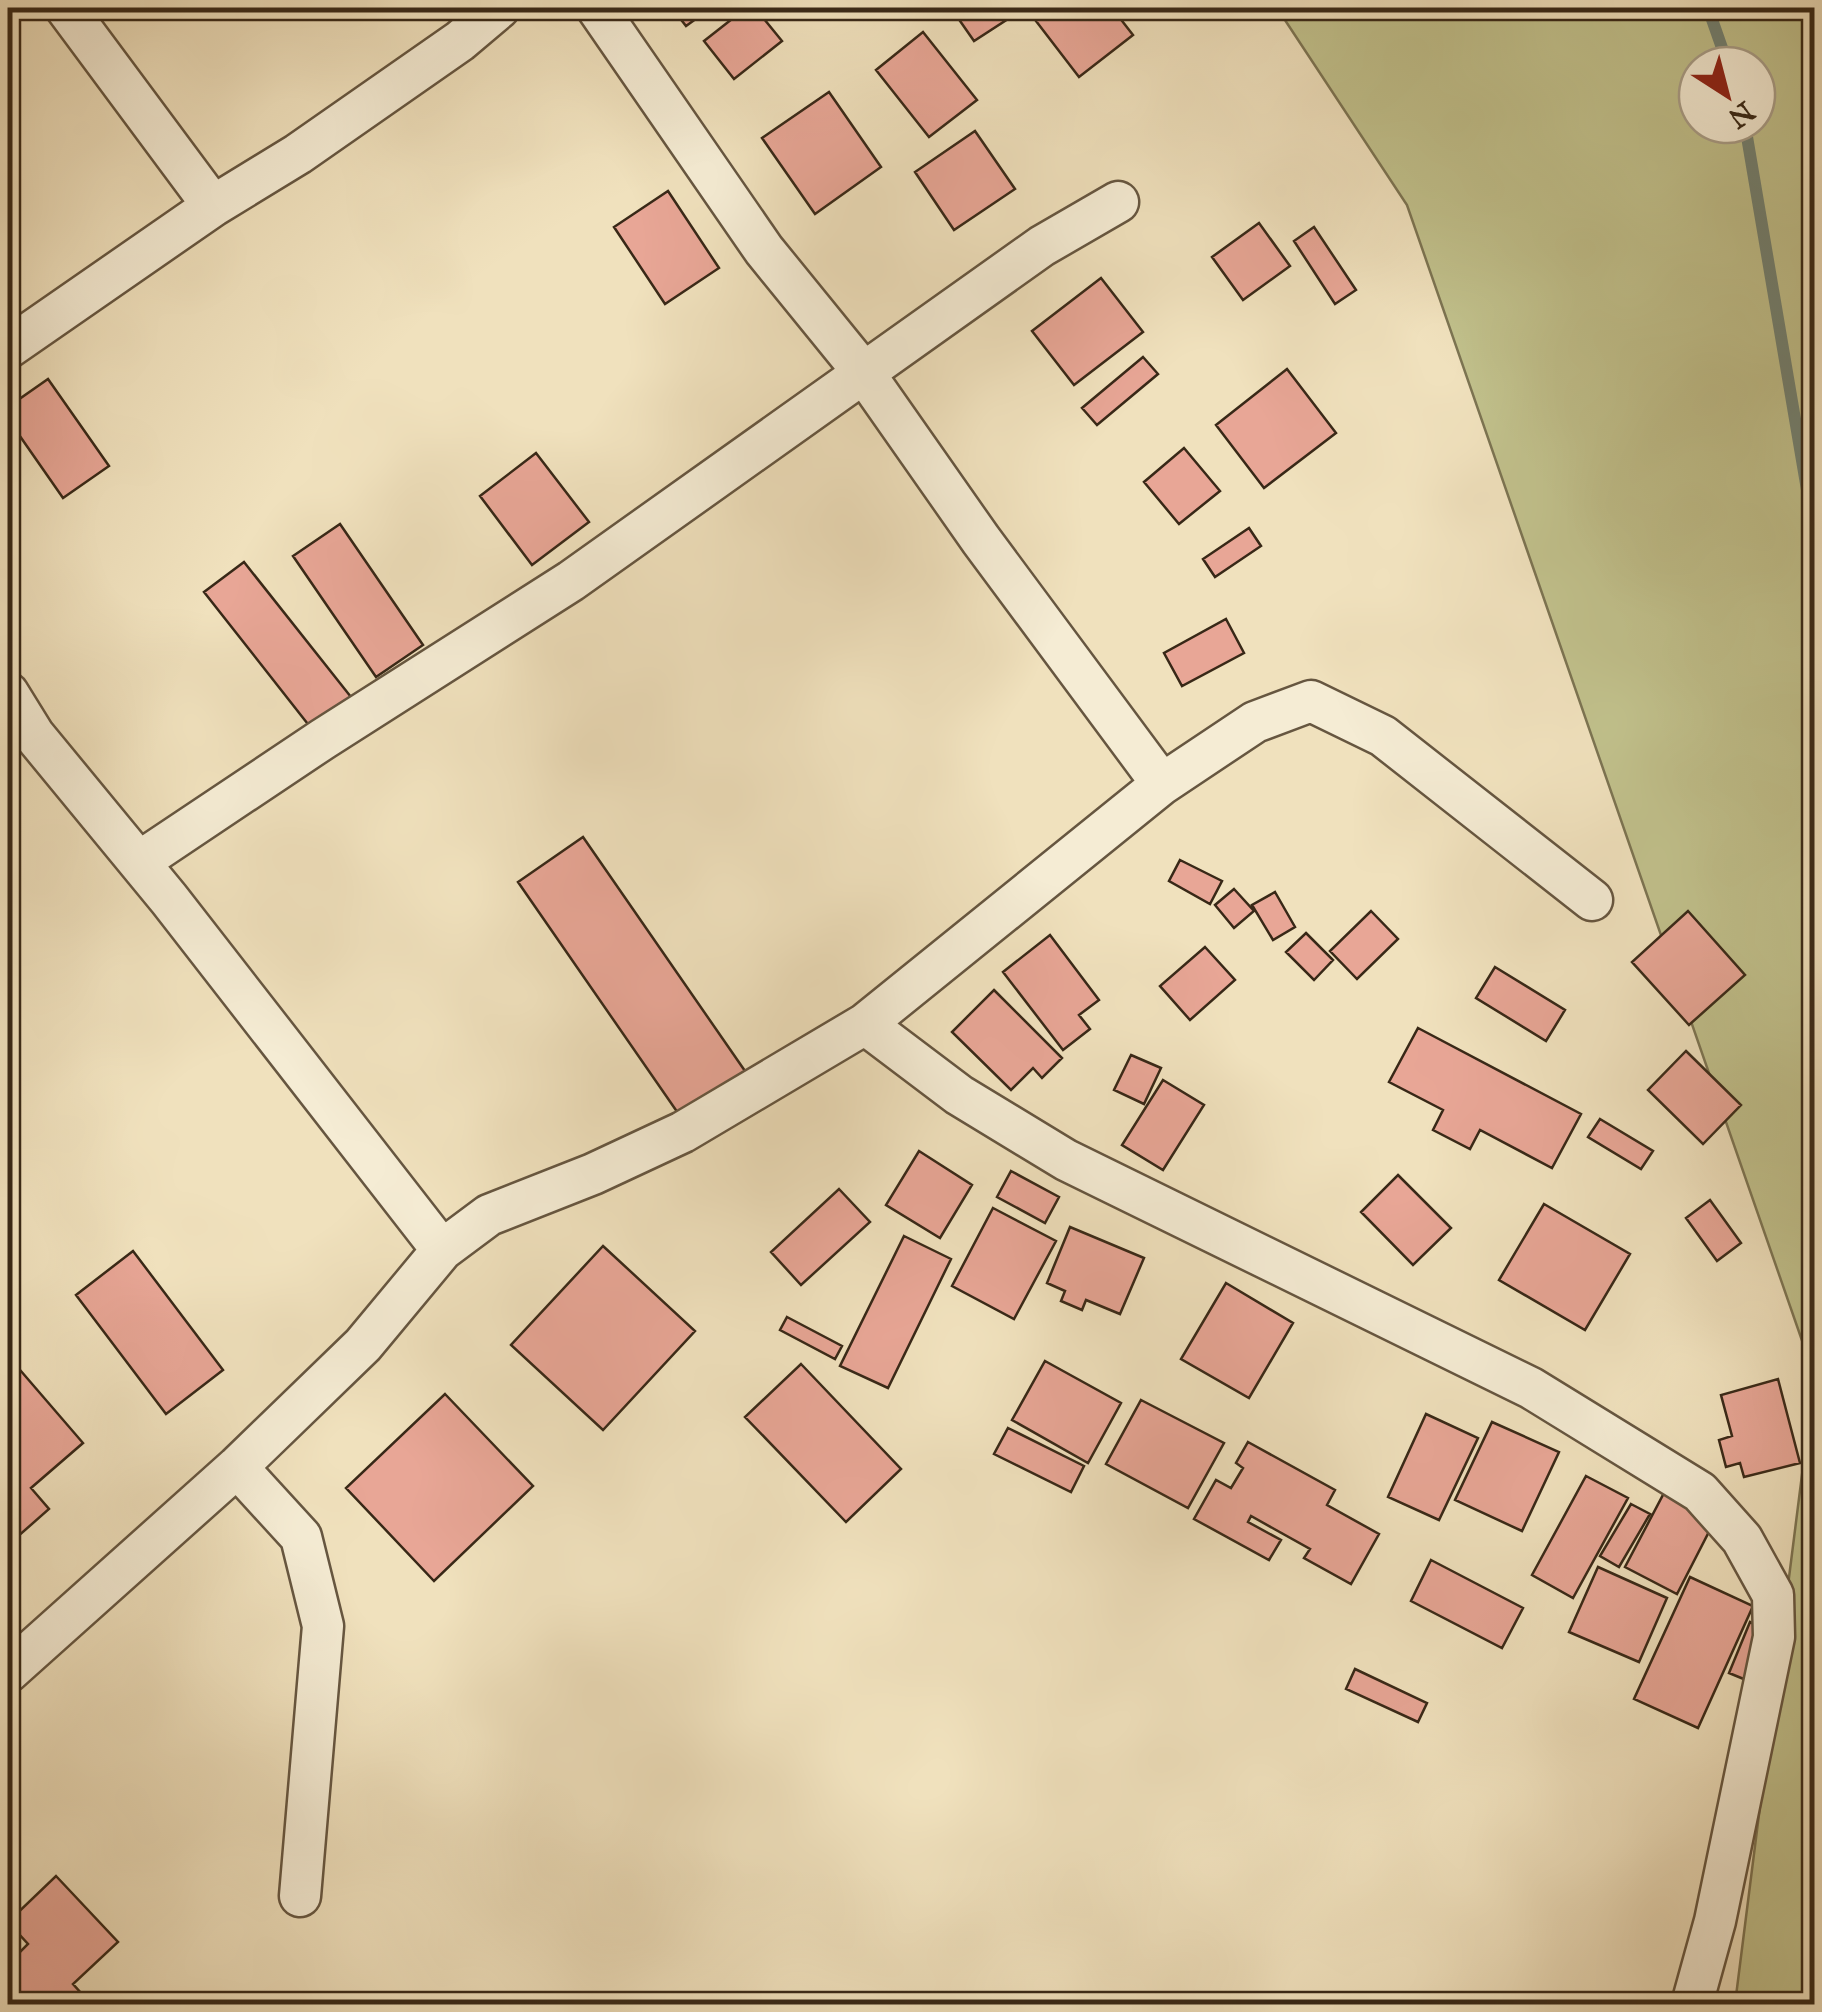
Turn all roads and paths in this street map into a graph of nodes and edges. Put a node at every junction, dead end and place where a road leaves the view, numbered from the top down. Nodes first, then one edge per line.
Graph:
1 (66, 8) edge
2 (499, 8) edge
3 (597, 8) edge
4 (1118, 202) dead end
5 (212, 206) junction
6 (8, 348) edge
7 (864, 373) junction
8 (8, 692) edge
9 (1162, 784) junction
10 (139, 862) junction
11 (1592, 900) dead end
12 (865, 1024) junction
13 (442, 1250) junction
14 (236, 1467) junction
15 (8, 1672) edge
16 (300, 1896) dead end
17 (1692, 2004) edge

1 - 5 street
2 - 5 street
3 - 7 street
4 - 7 street
5 - 6 street
7 - 9 street
7 - 10 street
8 - 10 street
9 - 11 street
9 - 12 street
10 - 13 street
12 - 13 street
12 - 17 street
13 - 14 street
14 - 15 street
14 - 16 street

